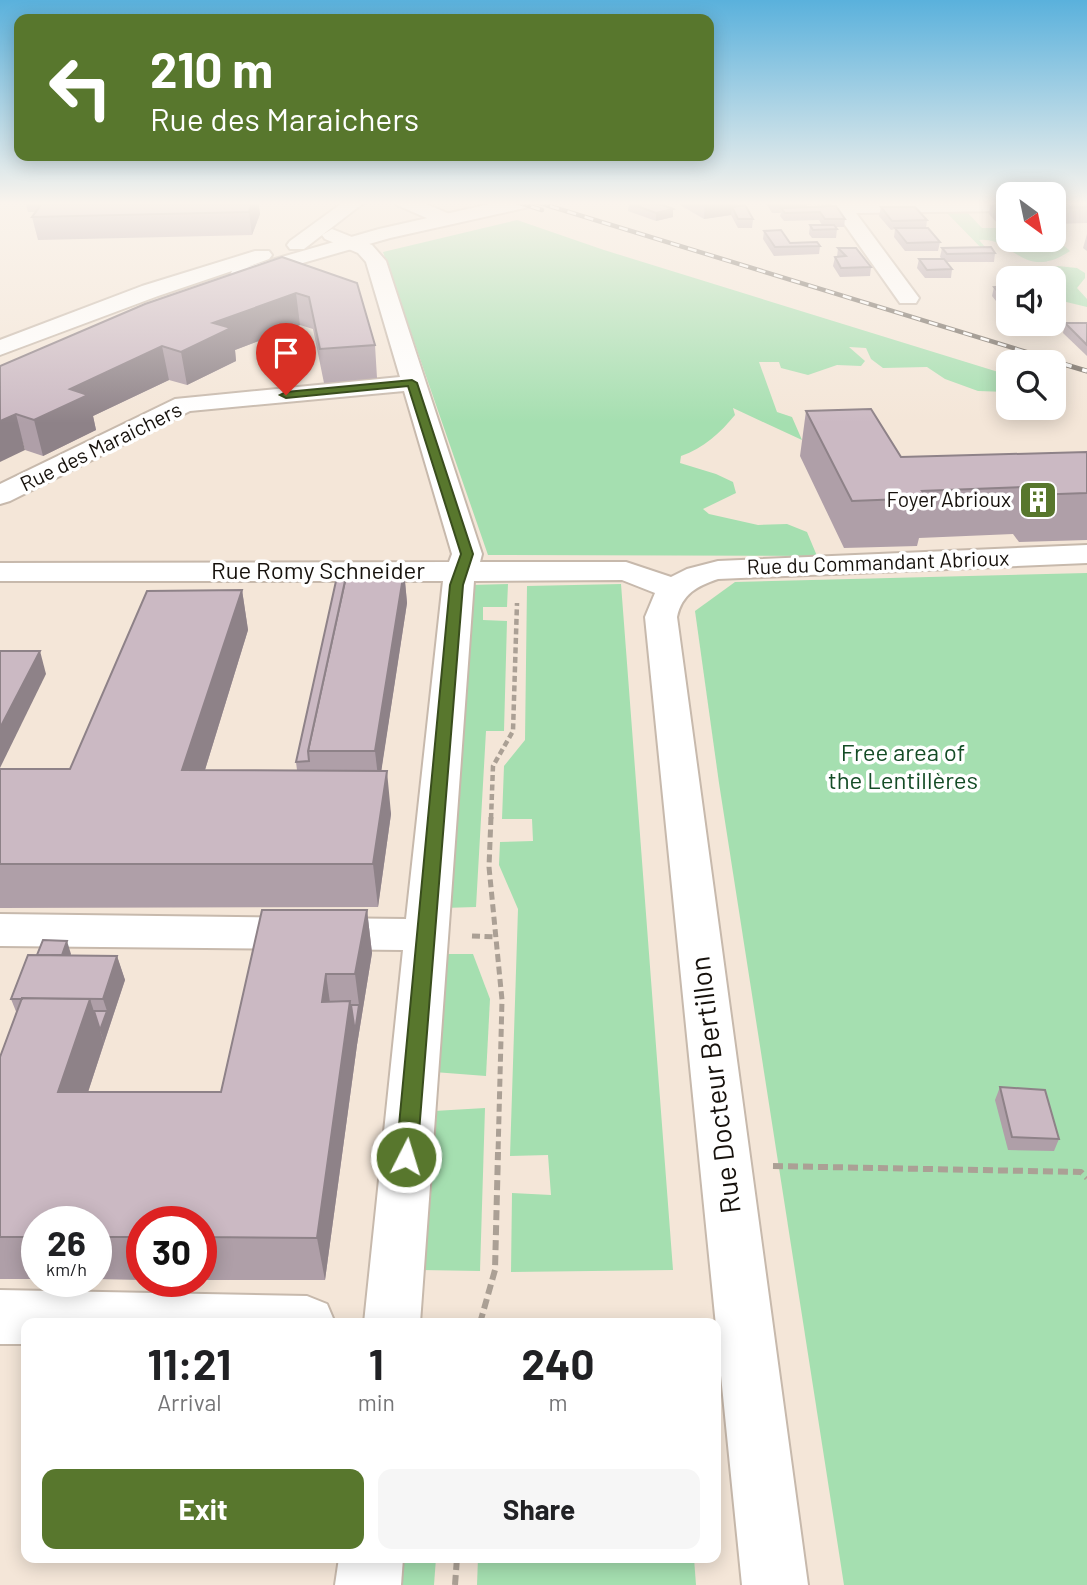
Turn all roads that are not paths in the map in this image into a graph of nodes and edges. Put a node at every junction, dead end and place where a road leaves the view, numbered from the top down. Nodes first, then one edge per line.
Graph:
1 (201, 275) edge
2 (237, 275) edge
3 (380, 275) edge
4 (891, 275) edge
5 (908, 298) dead end
6 (0, 348) edge
7 (0, 367) edge
8 (412, 383) junction
9 (0, 495) edge
10 (1087, 554) edge
11 (461, 571) junction
12 (2, 575) edge
13 (674, 589) junction
14 (0, 930) edge
15 (426, 935) junction
16 (0, 1317) edge
17 (51, 1318) edge
18 (391, 1318) edge
19 (730, 1331) edge
20 (371, 1563) edge
21 (369, 1585) edge
22 (775, 1585) edge

1 - 6 street
2 - 7 street
3 - 8 street
4 - 5 street
8 - 9 street, Rue des Maraichers
8 - 11 street
10 - 13 street, Rue du Commandant Abrioux
11 - 12 street, Rue Romy Schneider
11 - 13 street, Rue Romy Schneider
11 - 15 street
13 - 19 street, Rue Docteur Bertillon
14 - 15 street
15 - 18 street
16 - 17 street
19 - 22 street, Rue Docteur Bertillon
20 - 21 street

